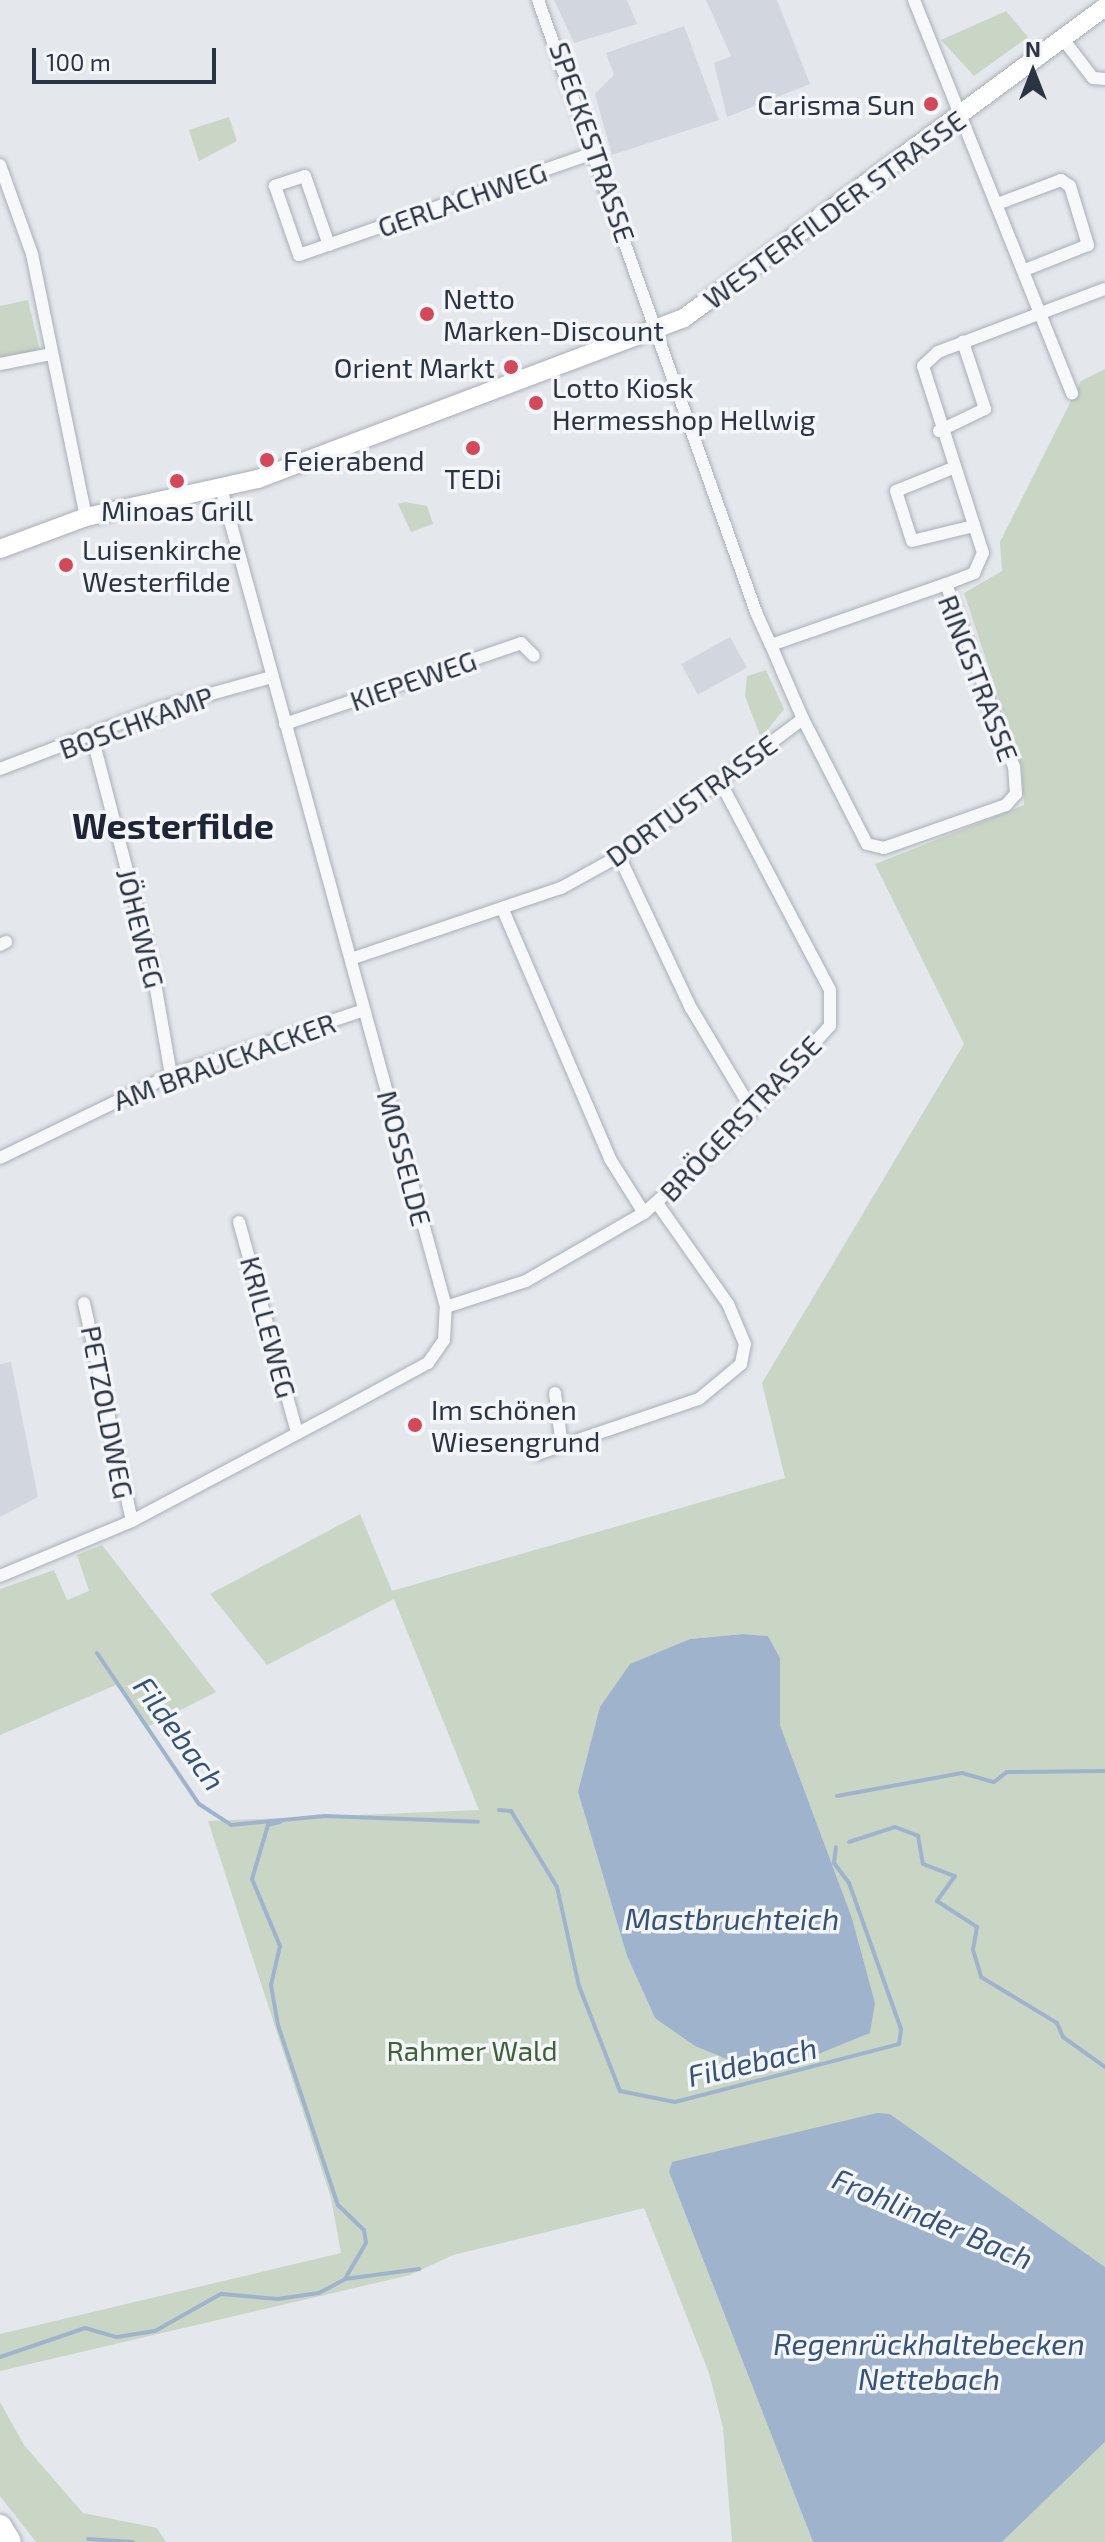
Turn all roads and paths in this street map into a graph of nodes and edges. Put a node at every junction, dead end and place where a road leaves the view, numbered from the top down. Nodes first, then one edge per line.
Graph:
1 (538, 0) edge
2 (914, 0) edge
3 (1105, 7) edge
4 (1063, 39) junction
5 (1105, 79) edge
6 (965, 113) junction
7 (594, 153) junction
8 (0, 165) edge
9 (3, 180) edge
10 (1000, 203) junction
11 (329, 245) junction
12 (1025, 270) junction
13 (1105, 289) edge
14 (1041, 313) junction
15 (656, 331) junction
16 (963, 342) junction
17 (52, 354) junction
18 (0, 364) edge
19 (1072, 393) dead end
20 (939, 431) junction
21 (953, 468) junction
22 (221, 488) junction
23 (86, 517) junction
24 (974, 526) junction
25 (0, 549) edge
26 (946, 584) junction
27 (771, 645) junction
28 (534, 656) dead end
29 (272, 677) junction
30 (803, 719) junction
31 (285, 724) junction
32 (92, 736) junction
33 (0, 769) edge
34 (720, 781) junction
35 (619, 856) junction
36 (503, 910) junction
37 (351, 959) junction
38 (364, 1010) junction
39 (171, 1075) junction
40 (752, 1110) junction
41 (0, 1158) edge
42 (657, 1203) junction
43 (644, 1213) junction
44 (239, 1222) dead end
45 (84, 1303) dead end
46 (446, 1307) junction
47 (555, 1393) dead end
48 (297, 1433) junction
49 (562, 1446) junction
50 (537, 1454) dead end
51 (132, 1521) junction
52 (0, 1576) edge
53 (0, 2529) edge
54 (9, 2542) edge

1 - 7 street, SPECKESTRASSE
2 - 6 street
3 - 4 street, WESTERFILDER STRASSE
4 - 5 street
4 - 6 street, WESTERFILDER STRASSE
6 - 10 street
6 - 15 street, WESTERFILDER STRASSE
7 - 11 street, GERLACHWEG
7 - 15 street, SPECKESTRASSE
8 - 9 street
9 - 17 street
10 - 12 street
10 - 12 street
11 - 11 street, GERLACHWEG
12 - 14 street
13 - 14 street
14 - 16 street
14 - 19 street
15 - 22 street, WESTERFILDER STRASSE
15 - 27 street, SPECKESTRASSE
16 - 20 street
16 - 20 street
17 - 18 street
17 - 23 street
20 - 21 street
21 - 24 street
21 - 24 street
22 - 23 street, WESTERFILDER STRASSE
22 - 29 street, MOSSELDE
23 - 25 street, WESTERFILDER STRASSE
24 - 26 street
26 - 27 street, RINGSTRASSE
26 - 30 street, RINGSTRASSE
27 - 30 street, SPECKESTRASSE
28 - 31 street, KIEPEWEG
29 - 31 street, MOSSELDE
29 - 32 street, BOSCHKAMP
30 - 34 street, DORTUSTRASSE
31 - 37 street, MOSSELDE
32 - 33 street, BOSCHKAMP
32 - 39 street, JÖHEWEG
34 - 35 street, DORTUSTRASSE
34 - 40 street, BRÖGERSTRASSE
35 - 36 street, DORTUSTRASSE
35 - 40 street
36 - 37 street, DORTUSTRASSE
36 - 43 street
37 - 38 street, MOSSELDE
38 - 39 street, AM BRAUCKACKER
38 - 46 street, MOSSELDE
39 - 41 street, AM BRAUCKACKER
40 - 42 street, BRÖGERSTRASSE
42 - 43 street, BRÖGERSTRASSE
42 - 49 street
43 - 46 street, BRÖGERSTRASSE
44 - 48 street, KRILLEWEG
45 - 51 street, PETZOLDWEG
46 - 48 street, MOSSELDE
47 - 49 street
48 - 51 street, MOSSELDE
49 - 50 street
51 - 52 street, MOSSELDE
53 - 54 highway

